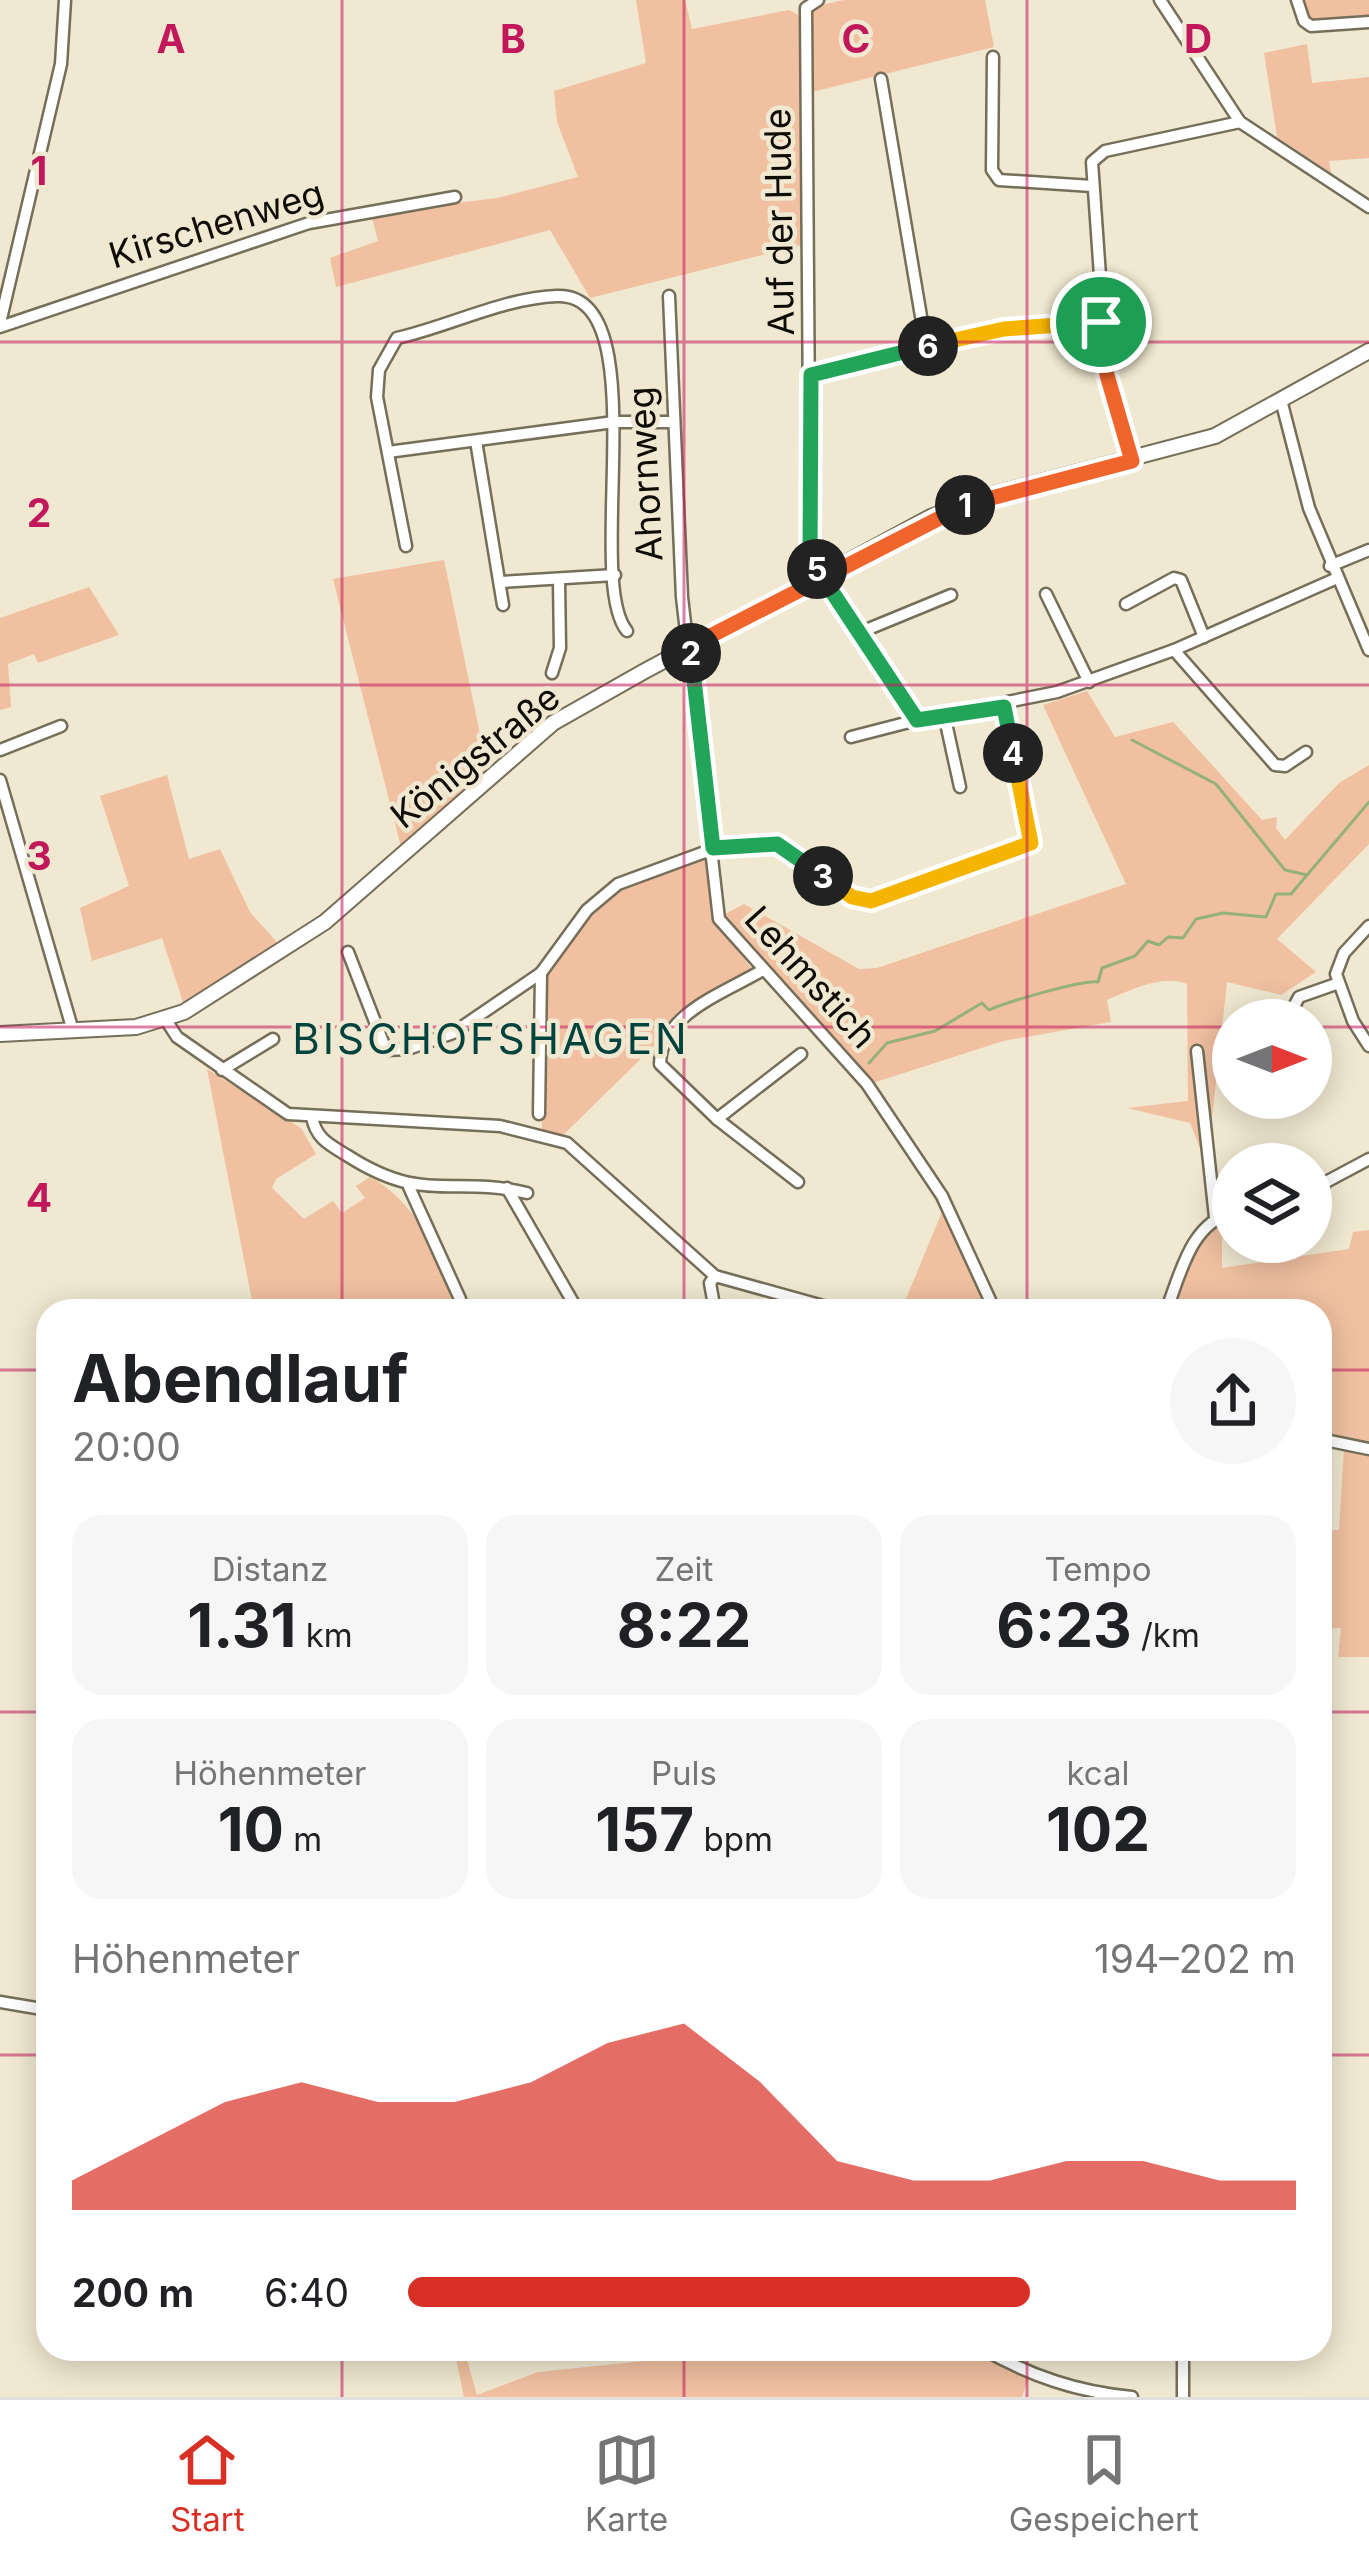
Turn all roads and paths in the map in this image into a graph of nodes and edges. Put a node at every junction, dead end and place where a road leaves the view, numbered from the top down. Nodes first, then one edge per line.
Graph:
1 (65, 0) edge
2 (818, 0) edge
3 (1160, 0) edge
4 (1297, 0) edge
5 (1369, 22) edge
6 (993, 57) dead end
7 (880, 79) dead end
8 (1240, 122) junction
9 (1092, 187) junction
10 (455, 197) dead end
11 (1369, 207) edge
12 (669, 296) dead end
13 (1101, 322) junction
14 (0, 325) edge
15 (926, 346) junction
16 (1369, 350) edge
17 (811, 375) junction
18 (1281, 400) junction
19 (614, 422) junction
20 (671, 422) junction
21 (476, 441) junction
22 (388, 452) junction
23 (1132, 461) junction
24 (406, 546) dead end
25 (1369, 550) edge
26 (1330, 566) junction
27 (615, 575) junction
28 (821, 577) junction
29 (1335, 579) junction
30 (559, 581) junction
31 (500, 582) junction
32 (1046, 594) dead end
33 (951, 595) dead end
34 (1126, 604) dead end
35 (503, 605) dead end
36 (627, 631) dead end
37 (861, 632) junction
38 (1204, 637) junction
39 (689, 647) junction
40 (1174, 650) junction
41 (1369, 650) edge
42 (551, 673) dead end
43 (1089, 682) junction
44 (1004, 707) junction
45 (944, 714) junction
46 (917, 720) junction
47 (61, 726) dead end
48 (851, 737) dead end
49 (0, 750) edge
50 (1306, 752) dead end
51 (0, 780) edge
52 (960, 788) dead end
53 (14, 825) junction
54 (0, 829) edge
55 (713, 848) junction
56 (1369, 926) edge
57 (348, 952) dead end
58 (761, 971) junction
59 (541, 973) junction
60 (1336, 984) junction
61 (1298, 999) edge
62 (166, 1020) junction
63 (73, 1030) junction
64 (0, 1034) edge
65 (273, 1040) dead end
66 (1368, 1044) edge
67 (1197, 1051) dead end
68 (801, 1054) dead end
69 (222, 1070) junction
70 (539, 1114) dead end
71 (312, 1118) junction
72 (717, 1119) junction
73 (1369, 1160) edge
74 (1332, 1179) edge
75 (799, 1181) dead end
76 (409, 1187) junction
77 (507, 1188) junction
78 (1212, 1189) edge
79 (527, 1192) dead end
80 (1212, 1220) edge
81 (715, 1276) junction
82 (460, 1299) dead end
83 (571, 1299) edge
84 (713, 1299) edge
85 (798, 1299) edge
86 (989, 1299) edge
87 (1171, 1299) edge
88 (1332, 1441) edge
89 (1369, 1449) edge
90 (0, 2002) edge
91 (36, 2008) edge
92 (1005, 2361) edge
93 (1184, 2361) edge
94 (1132, 2397) edge
95 (1183, 2397) edge

1 - 14 street
2 - 17 street, Auf der Hude
3 - 8 street
4 - 5 street
6 - 9 street
7 - 15 street
8 - 9 street
8 - 11 street
9 - 13 street
10 - 14 street, Kirschenweg
12 - 20 street, Ahornweg
13 - 15 street
13 - 23 street
15 - 17 street
16 - 18 main road, Königstraße
17 - 28 street, Auf der Hude
18 - 23 main road, Königstraße
18 - 26 street
19 - 20 street
19 - 21 street
19 - 22 street
19 - 27 street
20 - 39 street, Ahornweg
21 - 22 street
21 - 31 street
22 - 24 street
23 - 28 main road, Königstraße
25 - 26 street
26 - 29 street
27 - 30 street
27 - 36 street
28 - 37 street
28 - 39 main road, Königstraße
29 - 38 street
29 - 41 street
30 - 31 street
30 - 42 street
31 - 35 street
32 - 43 street
33 - 37 street
34 - 38 street
37 - 46 street
38 - 40 street
39 - 55 street, Lehmstich
39 - 62 main road, Königstraße
40 - 43 street
40 - 50 street
43 - 44 street
44 - 45 street
44 - 55 street
45 - 46 street
45 - 52 street
46 - 48 street
47 - 49 street
51 - 53 street
53 - 54 street
53 - 63 street
55 - 58 street, Lehmstich
55 - 59 street
56 - 60 street
57 - 59 street
58 - 72 street
58 - 86 street, Lehmstich
59 - 70 street
60 - 61 street
60 - 66 street
62 - 63 main road
62 - 69 street
63 - 64 main road
65 - 69 street
67 - 78 street
68 - 72 street
69 - 71 street
71 - 76 street
71 - 81 street
72 - 75 street
73 - 74 street
76 - 77 street
76 - 82 street
77 - 79 street
77 - 83 street
80 - 87 street
81 - 84 street
81 - 85 street
88 - 89 street
90 - 91 street
92 - 94 street
93 - 95 street

